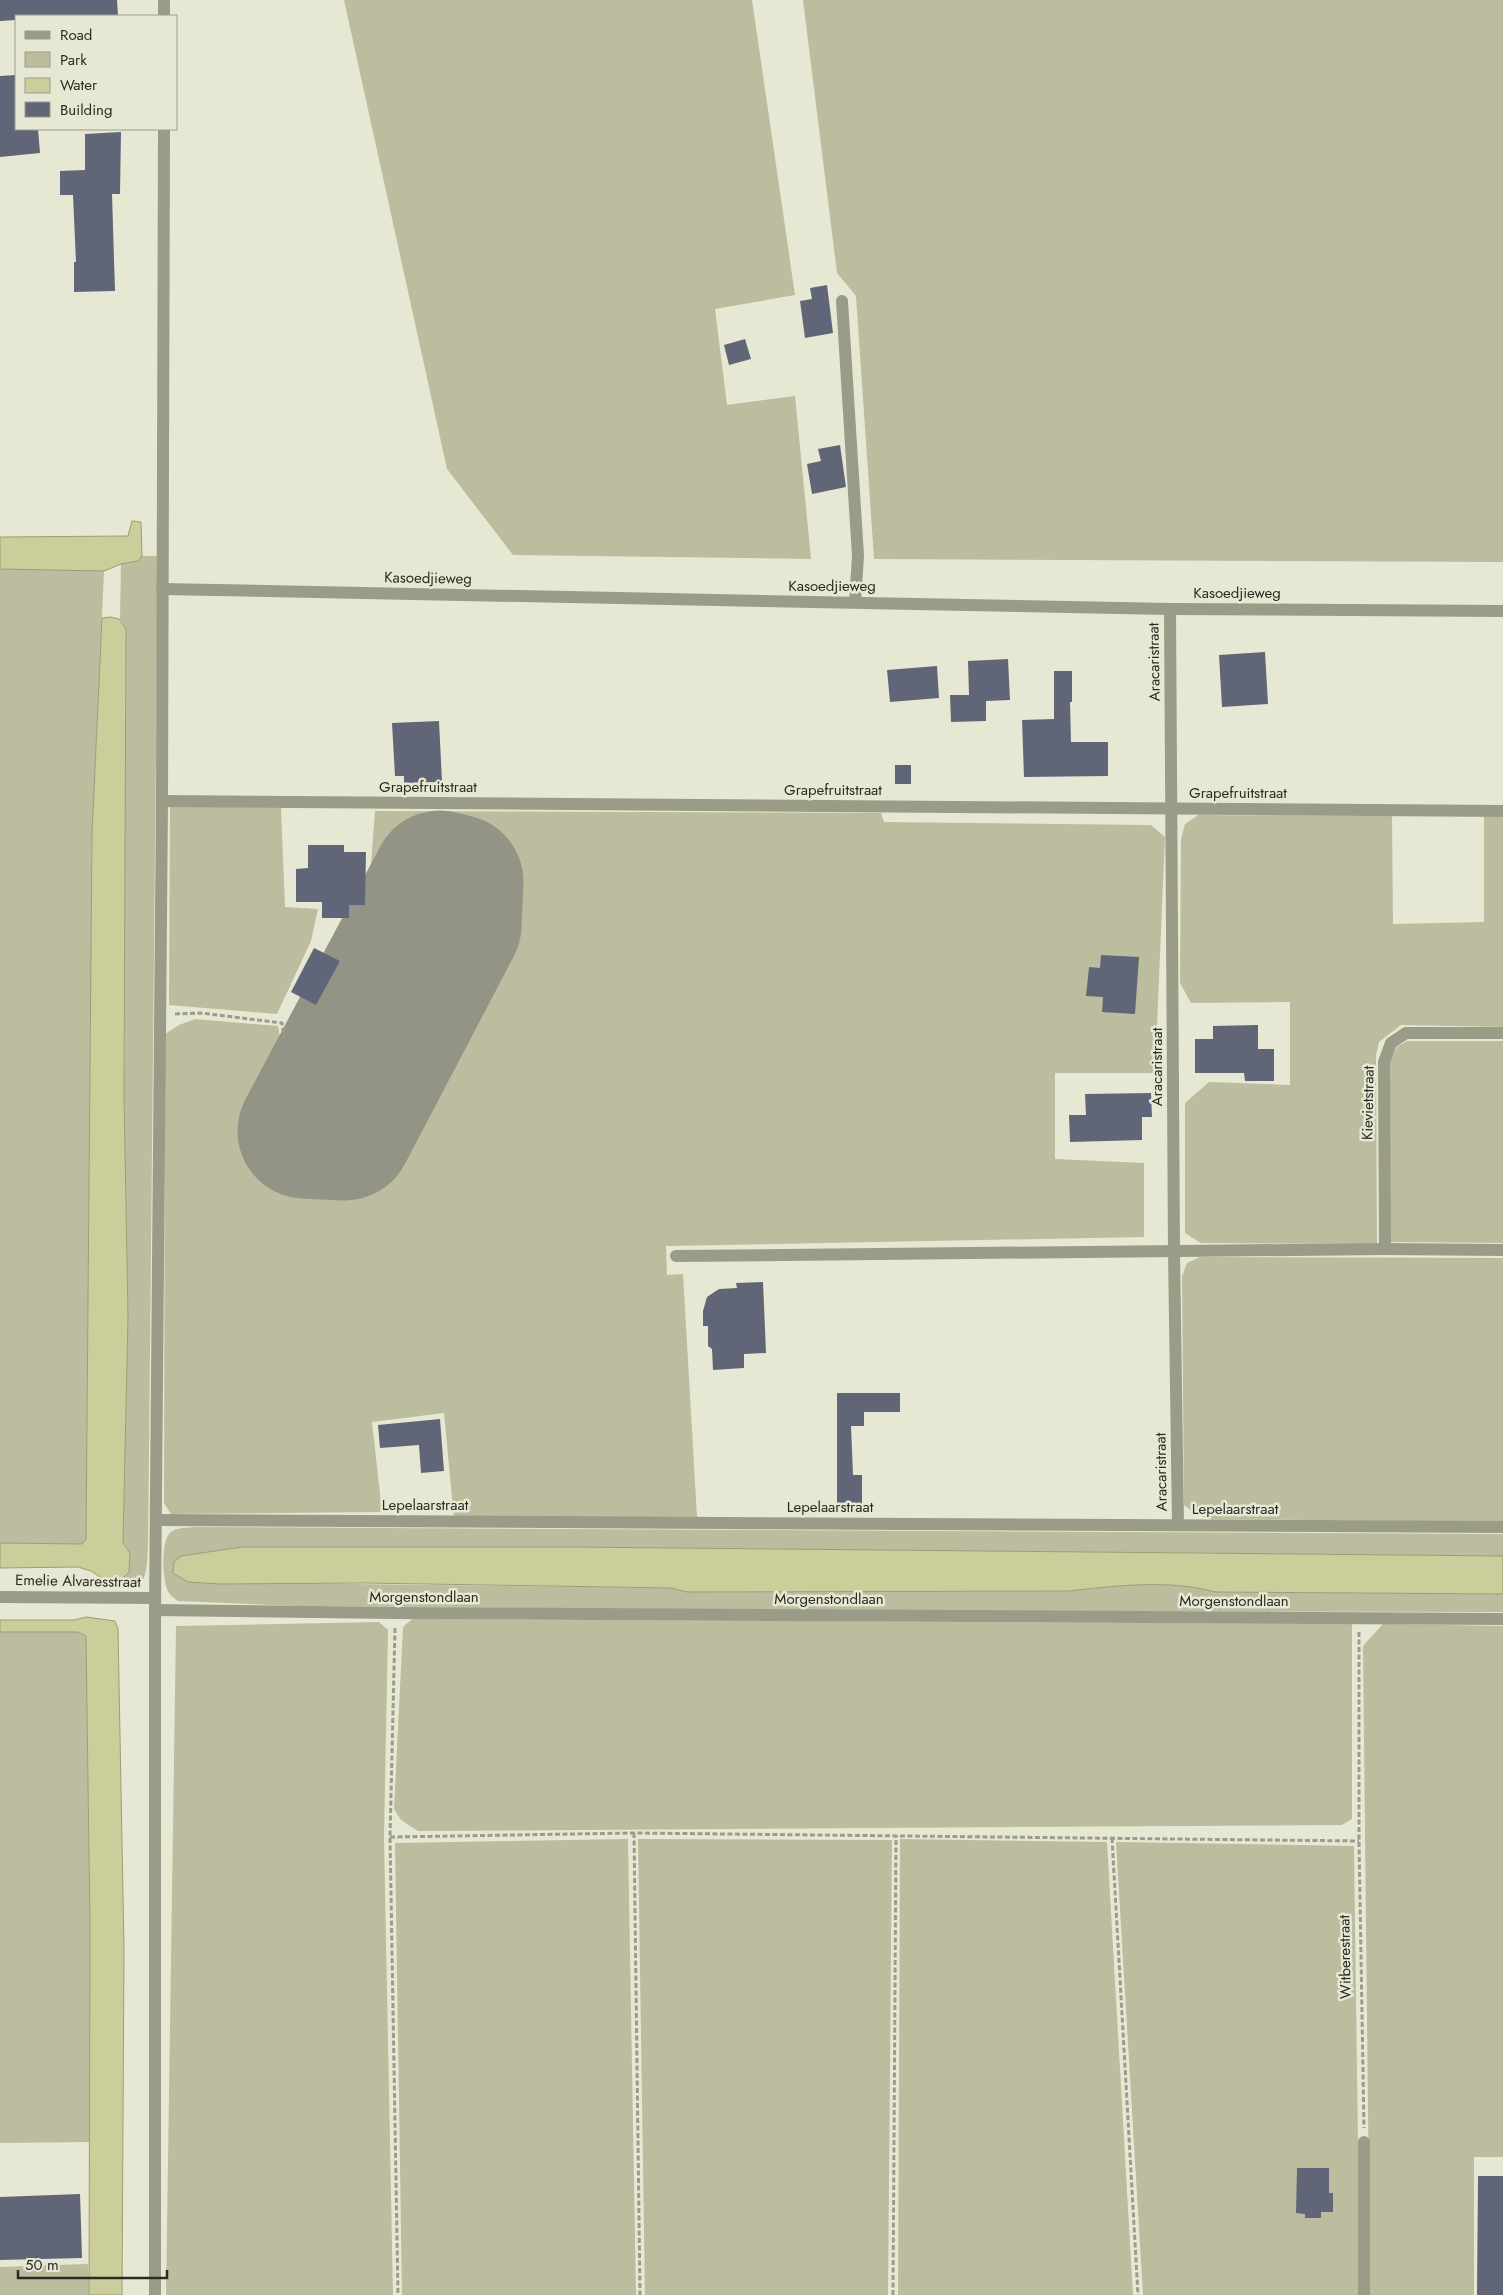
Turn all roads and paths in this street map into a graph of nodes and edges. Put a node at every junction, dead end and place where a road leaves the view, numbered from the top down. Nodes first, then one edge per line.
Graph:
1 (164, 0) edge
2 (164, 15) edge
3 (164, 130) edge
4 (842, 301) dead end
5 (162, 589) junction
6 (856, 602) junction
7 (1170, 609) junction
8 (1503, 611) edge
9 (162, 801) junction
10 (1172, 809) junction
11 (1503, 812) edge
12 (159, 1015) junction
13 (1503, 1034) edge
14 (284, 1038) dead end
15 (1385, 1249) junction
16 (1174, 1250) junction
17 (1503, 1250) edge
18 (676, 1256) dead end
19 (156, 1520) junction
20 (1178, 1525) junction
21 (1503, 1527) edge
22 (0, 1597) edge
23 (155, 1604) junction
24 (395, 1613) junction
25 (1359, 1618) junction
26 (1503, 1619) edge
27 (634, 1833) junction
28 (896, 1835) junction
29 (390, 1837) junction
30 (1112, 1838) junction
31 (1359, 1841) junction
32 (1364, 2142) joint
33 (155, 2295) edge
34 (398, 2295) edge
35 (640, 2295) edge
36 (893, 2295) edge
37 (1138, 2295) edge
38 (1364, 2295) edge

1 - 2 street
3 - 5 street
4 - 6 street
5 - 6 street, Kasoedjieweg
5 - 9 street
6 - 7 street, Kasoedjieweg
7 - 8 street, Kasoedjieweg
7 - 10 street, Aracaristraat
9 - 10 street, Grapefruitstraat
9 - 12 street
10 - 11 street, Grapefruitstraat
10 - 16 street, Aracaristraat
12 - 14 path
12 - 19 street
13 - 15 street, Kievietstraat
15 - 16 street
15 - 17 street
16 - 18 street
16 - 20 street, Aracaristraat
19 - 20 street, Lepelaarstraat
19 - 23 street
20 - 21 street, Lepelaarstraat
22 - 23 street, Emelie Alvaresstraat
23 - 24 street, Morgenstondlaan
23 - 33 street
24 - 25 street, Morgenstondlaan
24 - 29 path
25 - 26 street, Morgenstondlaan
25 - 31 path, Witberestraat
27 - 28 path
27 - 29 path
27 - 35 path
28 - 30 path
28 - 36 path
29 - 34 path
30 - 31 path
30 - 37 path
31 - 32 path, Witberestraat
32 - 38 street

